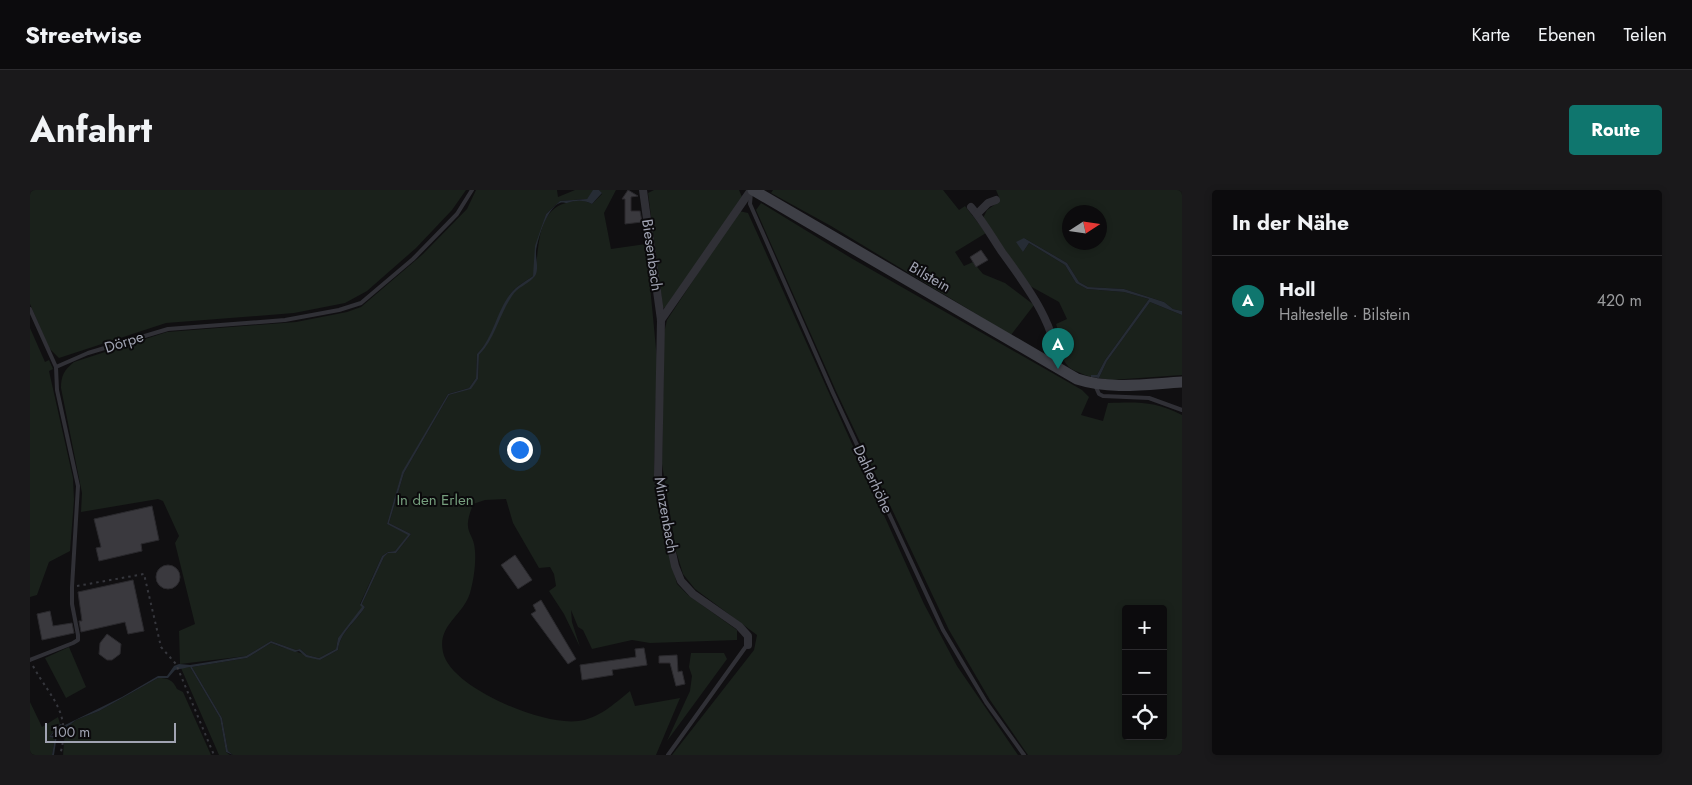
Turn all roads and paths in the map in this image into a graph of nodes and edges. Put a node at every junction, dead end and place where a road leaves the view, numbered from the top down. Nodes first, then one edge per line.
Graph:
1 (472, 190) edge
2 (643, 190) edge
3 (752, 190) edge
4 (996, 200) dead end
5 (970, 207) dead end
6 (977, 214) junction
7 (30, 309) edge
8 (661, 320) junction
9 (56, 367) junction
10 (1058, 369) junction
11 (1182, 382) edge
12 (1095, 385) junction
13 (1182, 410) edge
14 (72, 587) junction
15 (748, 645) joint
16 (31, 660) edge
17 (60, 755) edge
18 (214, 755) edge
19 (668, 755) edge
20 (1024, 755) edge

1 - 9 lane, Dörpe
2 - 8 street, Biesenbach
3 - 8 street
3 - 10 street, Bilstein
3 - 20 lane, Dahlerhöhe
4 - 6 street
5 - 6 street
6 - 10 street
7 - 9 lane
8 - 15 street, Minzenbach
9 - 14 lane
10 - 12 street, Bilstein
11 - 12 street, Bilstein
12 - 13 lane, Bilstein
14 - 16 lane
14 - 18 path
15 - 19 lane
16 - 17 path

